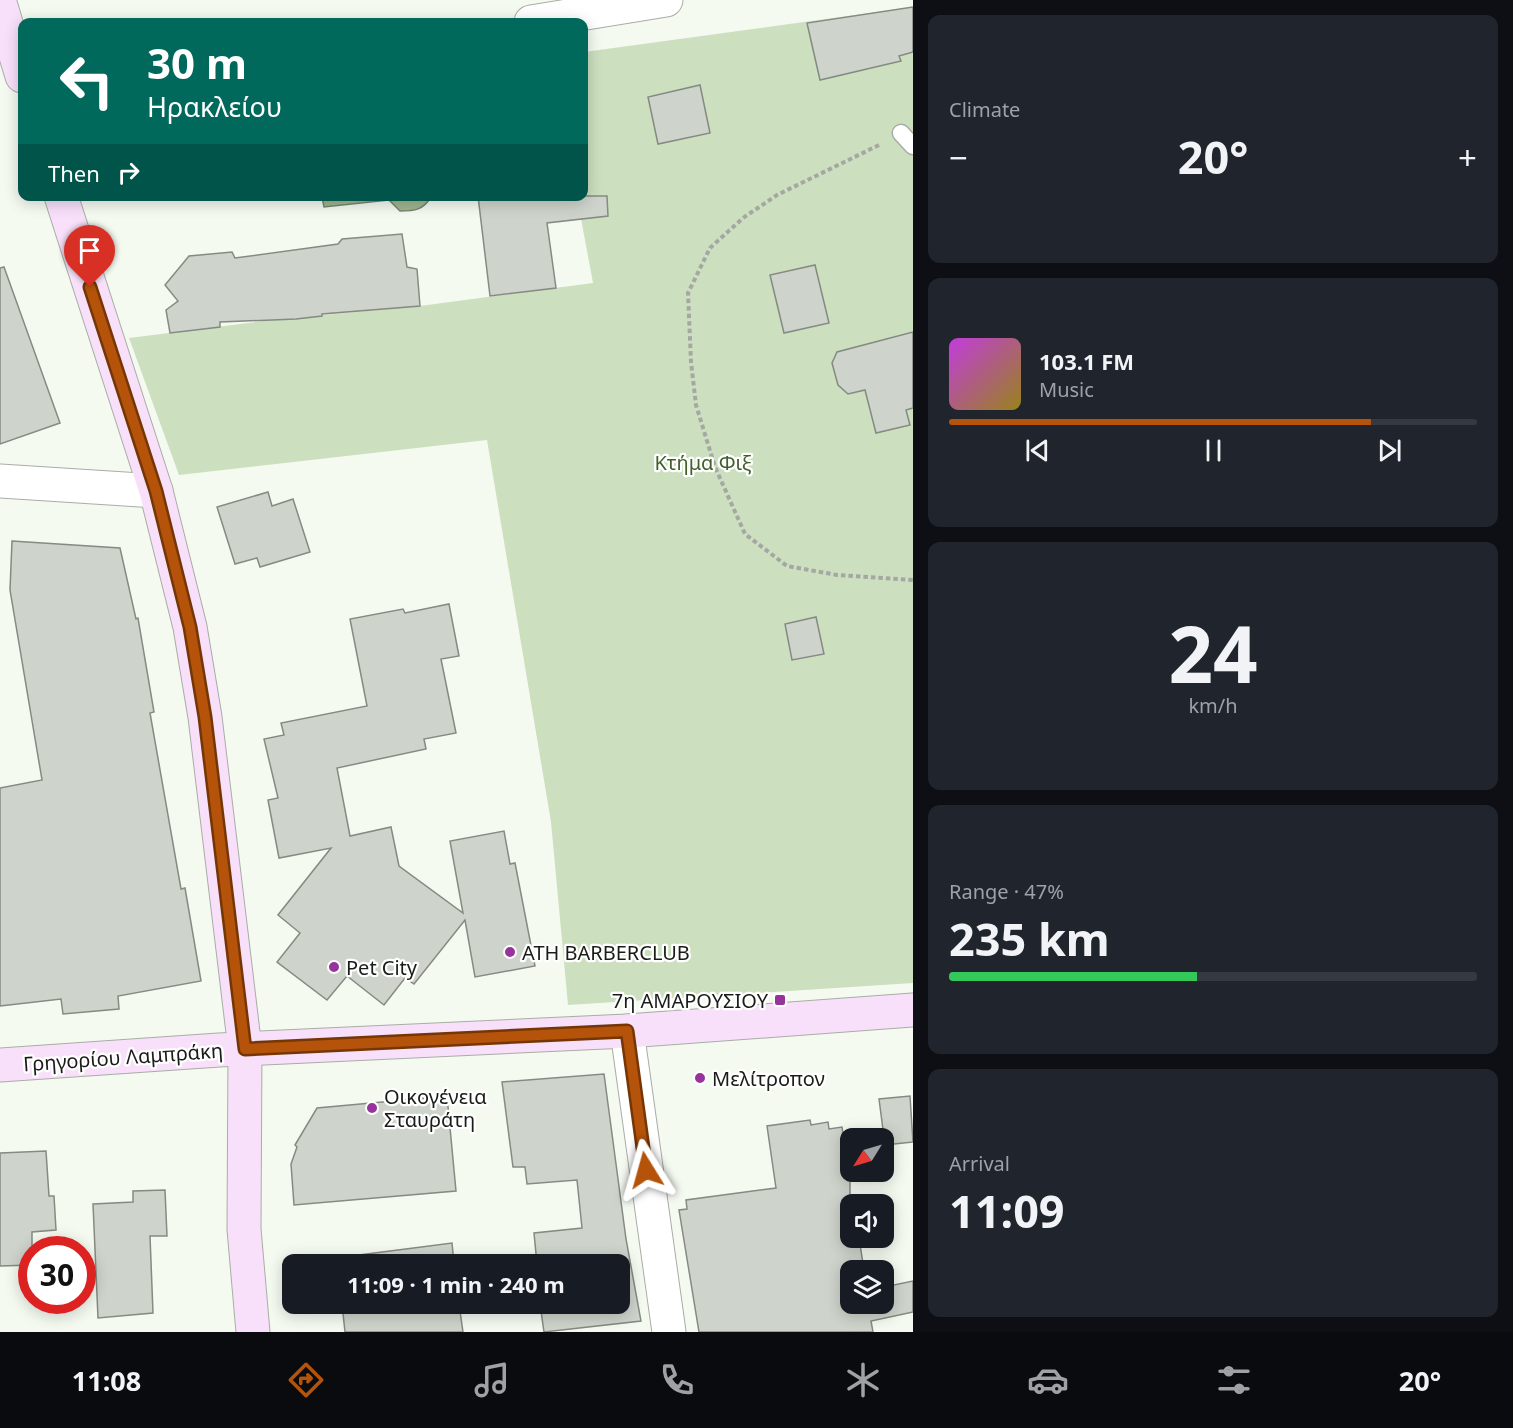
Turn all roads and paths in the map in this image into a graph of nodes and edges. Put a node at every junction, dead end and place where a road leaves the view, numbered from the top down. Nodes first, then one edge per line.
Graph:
1 (666, 0) edge
2 (0, 3) edge
3 (556, 18) edge
4 (18, 63) edge
5 (901, 133) joint
6 (913, 146) edge
7 (63, 201) edge
8 (0, 481) edge
9 (156, 491) junction
10 (913, 580) edge
11 (913, 1010) edge
12 (627, 1031) junction
13 (245, 1049) junction
14 (0, 1065) edge
15 (253, 1332) edge
16 (669, 1332) edge

1 - 3 street
2 - 4 main road
5 - 6 lane
5 - 10 path
7 - 9 main road
8 - 9 street
9 - 13 main road
11 - 12 main road, Γρηγορίου Λαμπράκη
12 - 13 main road, Γρηγορίου Λαμπράκη
12 - 16 street
13 - 14 main road, Γρηγορίου Λαμπράκη
13 - 15 main road

